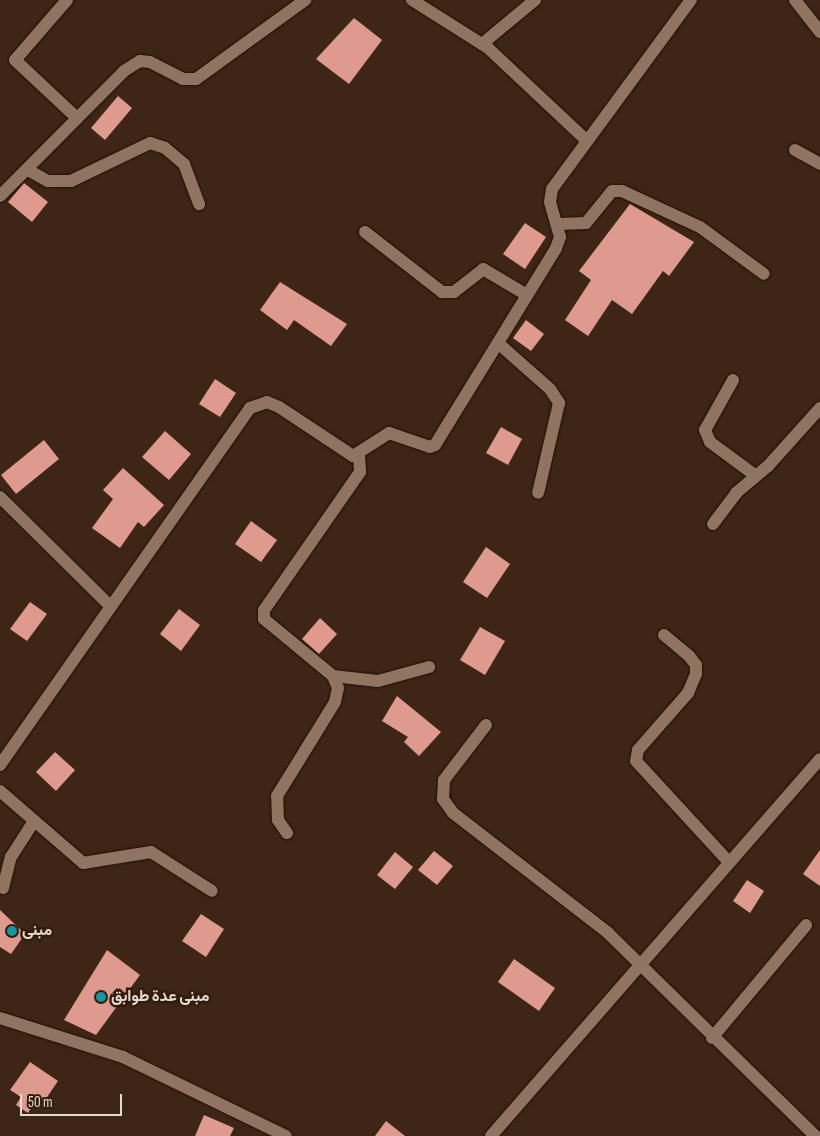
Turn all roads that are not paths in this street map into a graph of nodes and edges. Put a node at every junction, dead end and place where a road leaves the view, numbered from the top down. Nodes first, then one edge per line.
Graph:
1 (67, 0) edge
2 (305, 0) edge
3 (412, 0) edge
4 (535, 0) edge
5 (691, 0) edge
6 (795, 0) edge
7 (820, 32) edge
8 (482, 44) junction
9 (77, 118) junction
10 (586, 140) junction
11 (795, 150) dead end
12 (820, 164) edge
13 (28, 170) junction
14 (0, 196) edge
15 (199, 204) dead end
16 (559, 224) junction
17 (365, 232) dead end
18 (764, 274) dead end
19 (527, 295) junction
20 (498, 343) junction
21 (733, 380) dead end
22 (820, 408) edge
23 (359, 456) junction
24 (756, 476) junction
25 (538, 493) dead end
26 (0, 497) edge
27 (713, 524) dead end
28 (110, 606) junction
29 (664, 635) dead end
30 (428, 667) dead end
31 (333, 676) junction
32 (486, 725) dead end
33 (820, 759) edge
34 (0, 765) edge
35 (0, 791) edge
36 (34, 821) junction
37 (287, 834) dead end
38 (729, 862) junction
39 (3, 888) dead end
40 (212, 891) dead end
41 (806, 925) dead end
42 (640, 965) junction
43 (0, 1018) edge
44 (712, 1038) junction
45 (286, 1136) edge
46 (491, 1136) edge
47 (815, 1136) edge

1 - 9 street
2 - 9 street
3 - 8 street
4 - 8 street
5 - 10 street
6 - 7 street
8 - 10 street
9 - 13 street
10 - 16 street
11 - 12 street
13 - 14 street
13 - 15 street
16 - 18 street
16 - 19 street
17 - 19 street
19 - 20 street
20 - 23 street
20 - 25 street
21 - 24 street
22 - 24 street
23 - 28 street
23 - 31 street
24 - 27 street
26 - 28 street
28 - 34 street
29 - 38 street
30 - 31 street
31 - 37 street
32 - 42 street
33 - 38 street
35 - 36 street
36 - 39 street
36 - 40 street
38 - 42 street
41 - 44 street
42 - 44 street
42 - 46 street
43 - 45 street
44 - 47 street

